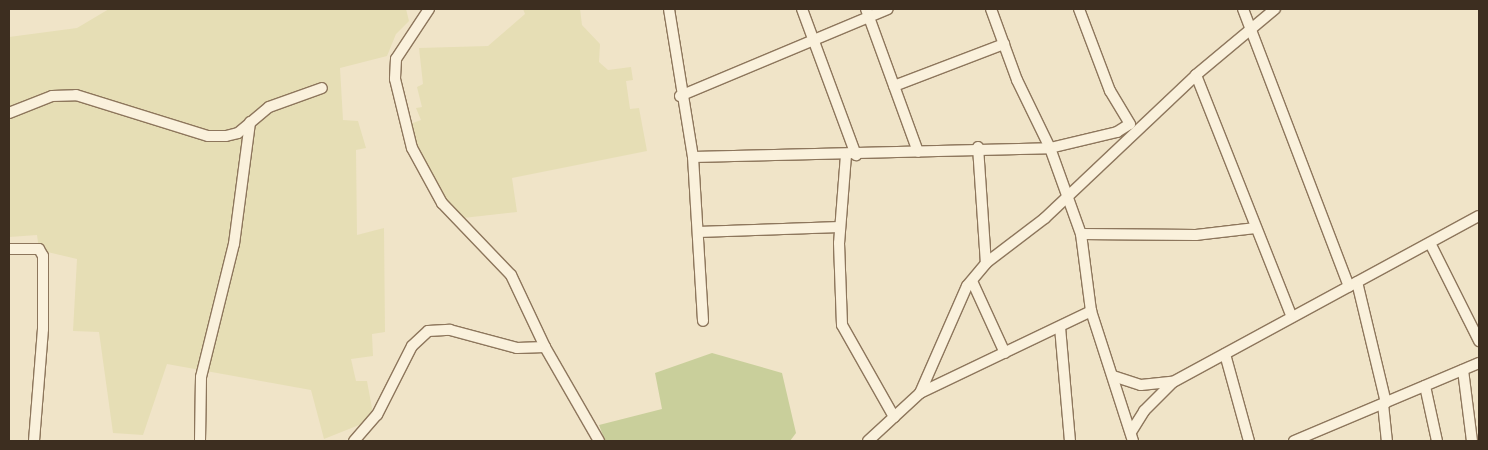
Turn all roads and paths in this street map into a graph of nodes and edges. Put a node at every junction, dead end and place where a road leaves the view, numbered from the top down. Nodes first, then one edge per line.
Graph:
1 (429, 9) edge
2 (669, 9) edge
3 (802, 9) edge
4 (888, 9) edge
5 (991, 9) edge
6 (1079, 9) edge
7 (1244, 9) edge
8 (1275, 9) edge
9 (867, 12) edge
10 (1251, 29) junction
11 (813, 39) junction
12 (1004, 44) junction
13 (1196, 75) junction
14 (894, 86) junction
15 (322, 88) dead end
16 (680, 96) junction
17 (10, 109) edge
18 (250, 122) junction
19 (1134, 128) junction
20 (978, 148) junction
21 (1050, 148) junction
22 (918, 152) junction
23 (851, 155) junction
24 (693, 157) junction
25 (1068, 196) junction
26 (1479, 216) edge
27 (840, 227) junction
28 (1256, 228) junction
29 (698, 232) junction
30 (1081, 234) junction
31 (1430, 243) junction
32 (9, 249) edge
33 (986, 263) junction
34 (972, 280) junction
35 (1353, 284) junction
36 (1091, 311) junction
37 (1292, 317) junction
38 (703, 321) dead end
39 (1060, 327) junction
40 (1479, 340) edge
41 (545, 347) junction
42 (1005, 353) junction
43 (1225, 354) junction
44 (1479, 363) edge
45 (1463, 370) junction
46 (1113, 376) junction
47 (1173, 382) junction
48 (1425, 386) junction
49 (920, 393) junction
50 (1385, 403) junction
51 (894, 417) junction
52 (1132, 436) edge
53 (34, 441) edge
54 (200, 441) edge
55 (354, 441) edge
56 (599, 441) edge
57 (868, 441) edge
58 (1070, 441) edge
59 (1249, 441) edge
60 (1294, 441) edge
61 (1387, 441) edge
62 (1437, 441) edge
63 (1472, 441) edge

1 - 41 street
2 - 16 street
3 - 11 street
4 - 9 street
5 - 12 street
6 - 19 street
7 - 10 street
8 - 10 street
9 - 11 street
9 - 14 street
10 - 13 street
10 - 35 street
11 - 16 street
11 - 23 street
12 - 14 street
12 - 21 street
13 - 19 street
13 - 28 street
14 - 22 street
15 - 18 street
16 - 24 street
17 - 18 street
18 - 54 street
19 - 21 street
19 - 25 street
20 - 21 street
20 - 22 street
20 - 33 street
21 - 25 street
22 - 23 street
23 - 24 street
23 - 27 street
24 - 29 street
25 - 30 street
25 - 33 street
26 - 31 street
27 - 29 street
27 - 51 street
28 - 30 street
28 - 37 street
29 - 38 street
30 - 36 street
31 - 35 street
31 - 40 street
32 - 53 street
33 - 34 street
34 - 42 street
34 - 49 street
35 - 37 street
35 - 50 street
36 - 39 street
36 - 46 street
37 - 43 street
39 - 42 street
39 - 58 street
41 - 55 street
41 - 56 street
42 - 49 street
43 - 47 street
43 - 59 street
44 - 45 street
45 - 48 street
45 - 63 street
46 - 47 street
46 - 52 street
47 - 52 street
48 - 50 street
48 - 62 street
49 - 51 street
50 - 60 street
50 - 61 street
51 - 57 street

